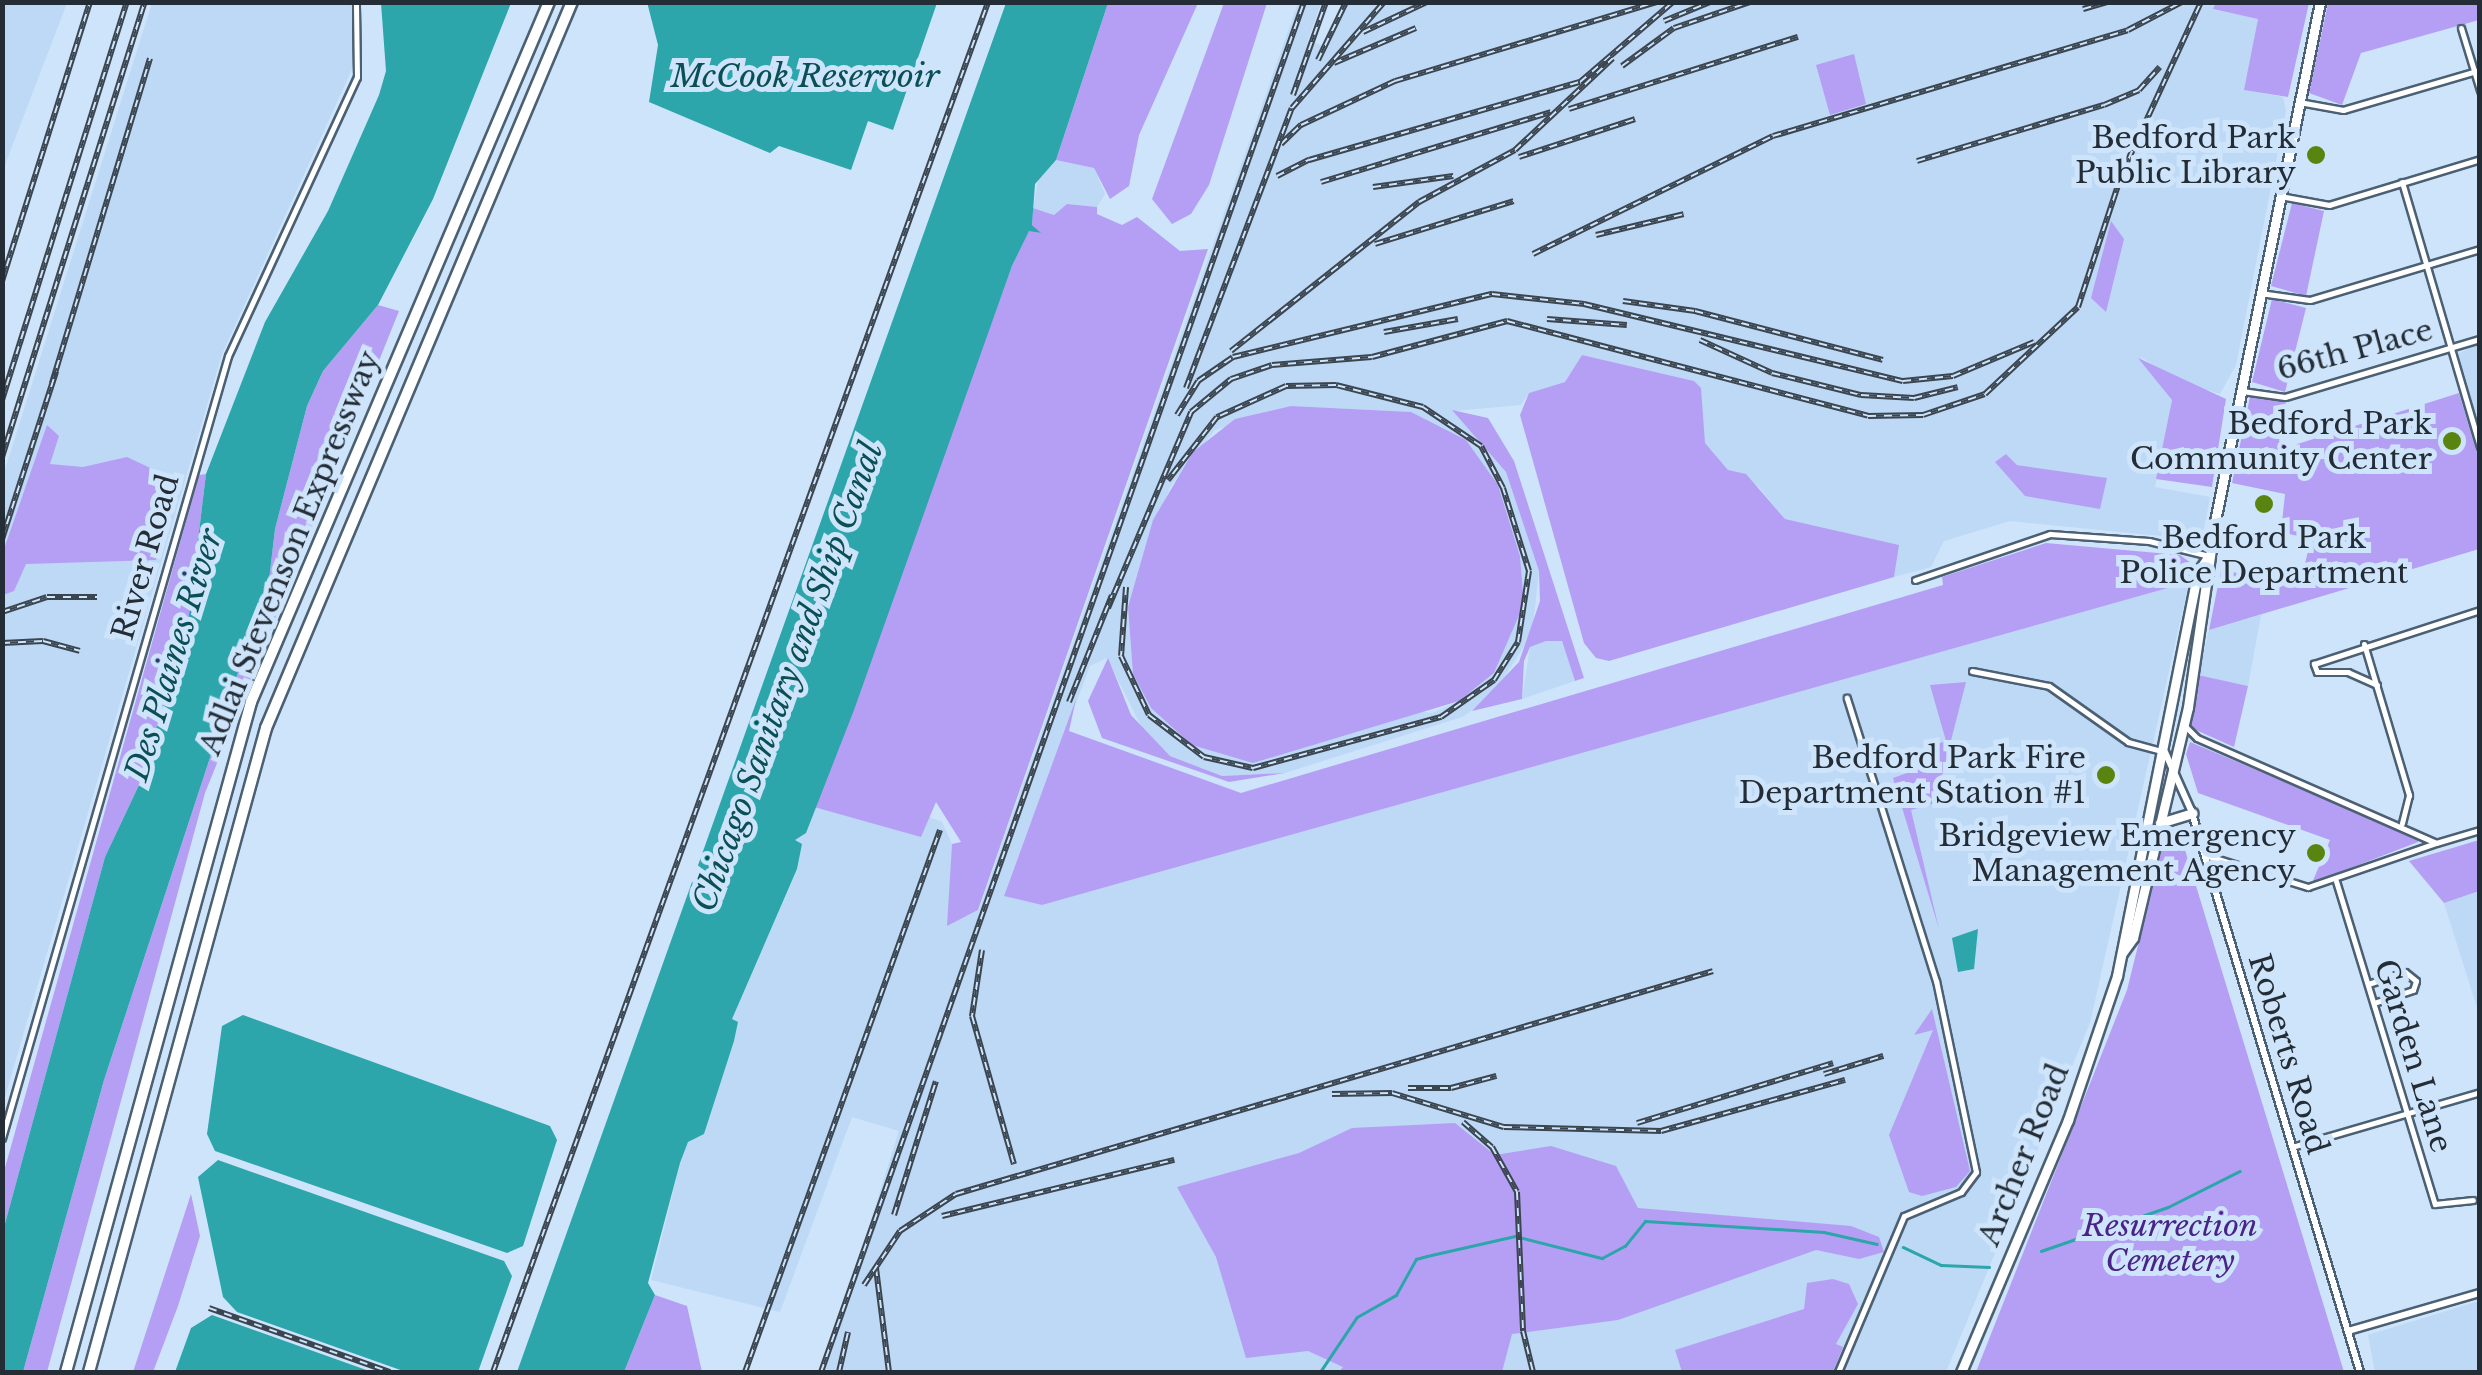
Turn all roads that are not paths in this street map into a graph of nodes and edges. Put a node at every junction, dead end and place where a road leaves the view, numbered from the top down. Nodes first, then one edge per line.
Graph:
1 (356, 2) edge
2 (549, 2) edge
3 (572, 2) edge
4 (2320, 2) edge
5 (2461, 28) dead end
6 (2477, 70) edge
7 (2480, 90) edge
8 (2299, 102) junction
9 (2480, 159) edge
10 (2402, 182) junction
11 (2280, 196) junction
12 (2480, 249) edge
13 (2426, 265) junction
14 (2260, 293) junction
15 (2480, 339) edge
16 (2451, 348) junction
17 (2240, 390) junction
18 (2480, 447) edge
19 (2209, 556) junction
20 (1915, 580) dead end
21 (2480, 610) edge
22 (2364, 644) junction
23 (1972, 671) dead end
24 (2377, 685) junction
25 (1847, 698) dead end
26 (2184, 725) junction
27 (2196, 738) junction
28 (2179, 742) junction
29 (2164, 752) junction
30 (2172, 768) junction
31 (2192, 814) junction
32 (2402, 823) junction
33 (2160, 824) junction
34 (2480, 830) edge
35 (2436, 843) junction
36 (2204, 854) junction
37 (2336, 881) junction
38 (2122, 953) junction
39 (2368, 984) junction
40 (2374, 1003) junction
41 (2480, 1092) edge
42 (2407, 1114) junction
43 (2, 1138) edge
44 (2292, 1147) junction
45 (2472, 1200) dead end
46 (2480, 1292) edge
47 (2348, 1332) junction
48 (66, 1372) edge
49 (89, 1372) edge
50 (1838, 1372) edge
51 (1961, 1372) edge
52 (2360, 1372) edge

1 - 43 street, River Road
2 - 48 highway, Adlai Stevenson Expressway
3 - 49 highway, Adlai Stevenson Expressway
4 - 8 main road, Archer Road
5 - 6 street
6 - 7 street
6 - 8 street
8 - 11 main road, Archer Road
9 - 10 street
10 - 11 street
10 - 13 street
11 - 14 main road, Archer Road
12 - 13 street
13 - 14 street
13 - 16 street
14 - 17 main road, Archer Road
15 - 16 street, 66th Place
16 - 17 street, 66th Place
16 - 18 street
17 - 19 main road, Archer Road
19 - 20 street
19 - 26 main road, Archer Road
19 - 29 main road, Archer Road
21 - 22 street
22 - 24 street
22 - 24 street
23 - 29 street
24 - 32 street
25 - 50 street
26 - 27 street
26 - 28 main road, Archer Road
27 - 28 street
27 - 32 street
28 - 30 main road, Archer Road
29 - 30 street, Roberts Road
29 - 38 main road, Archer Road
30 - 31 street, Roberts Road
30 - 33 main road, Archer Road
31 - 33 main road
31 - 36 street, Roberts Road
32 - 35 street
33 - 38 main road, Archer Road
34 - 35 street
35 - 37 street
36 - 37 street
36 - 44 street, Roberts Road
37 - 39 street, Garden Lane
38 - 51 main road, Archer Road
39 - 40 street, Garden Lane
39 - 40 street
40 - 42 street, Garden Lane
41 - 42 street
42 - 44 street
42 - 45 street, Garden Lane
44 - 47 street, Roberts Road
46 - 47 street
47 - 52 street, Roberts Road

